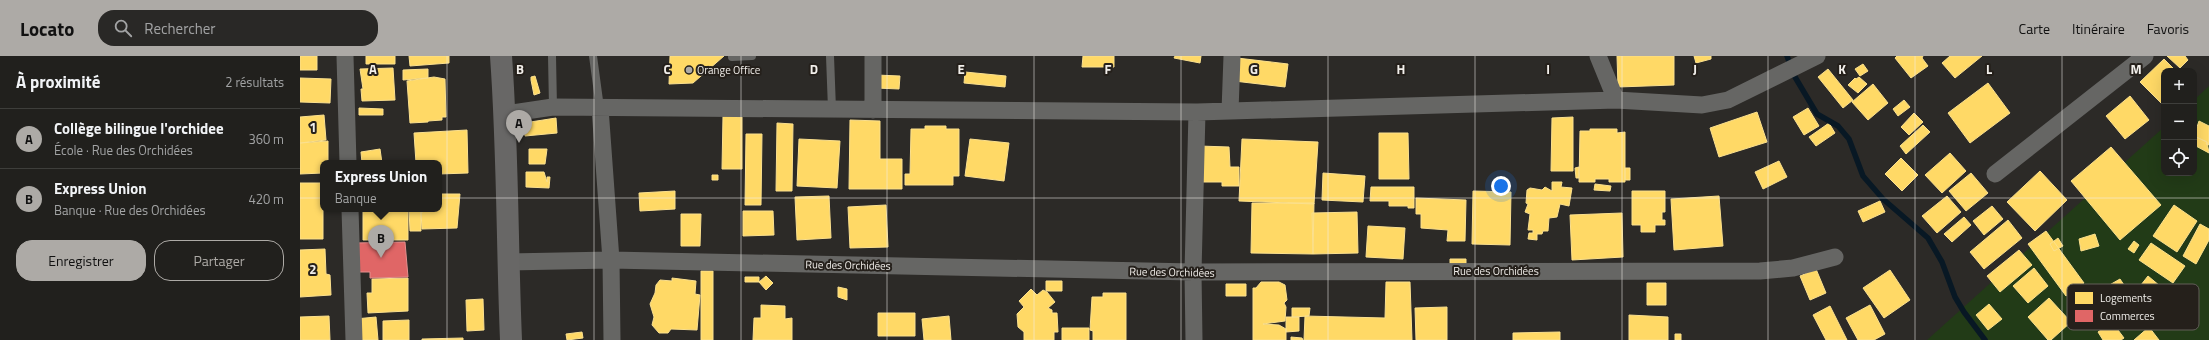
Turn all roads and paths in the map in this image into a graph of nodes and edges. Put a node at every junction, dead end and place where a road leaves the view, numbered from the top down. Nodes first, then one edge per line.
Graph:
1 (345, 56) edge
2 (501, 56) edge
3 (552, 56) edge
4 (593, 56) edge
5 (752, 56) edge
6 (830, 56) edge
7 (873, 56) edge
8 (1232, 56) edge
9 (1598, 56) edge
10 (1816, 56) edge
11 (2146, 56) edge
12 (732, 57) edge
13 (1616, 100) junction
14 (553, 107) junction
15 (600, 108) junction
16 (832, 109) junction
17 (873, 110) junction
18 (1230, 111) junction
19 (1197, 112) junction
20 (506, 114) junction
21 (348, 160) edge
22 (1996, 174) dead end
23 (350, 212) edge
24 (1835, 257) dead end
25 (611, 260) junction
26 (507, 262) junction
27 (1193, 272) junction
28 (354, 340) edge
29 (511, 340) edge
30 (612, 340) edge
31 (1194, 340) edge

1 - 21 street
2 - 20 main road
3 - 14 lane
4 - 15 lane
5 - 12 lane
6 - 16 lane
7 - 17 street
8 - 18 street
9 - 13 street
10 - 13 street
11 - 22 street
13 - 18 street
14 - 15 street
14 - 20 street
15 - 16 street
15 - 25 street
16 - 17 street
17 - 19 street
18 - 19 street
19 - 27 street
20 - 26 main road
23 - 28 street
24 - 27 street, Rue des Orchidées
25 - 26 street, Rue des Orchidées
25 - 27 street, Rue des Orchidées
25 - 30 street
26 - 29 main road
27 - 31 street

